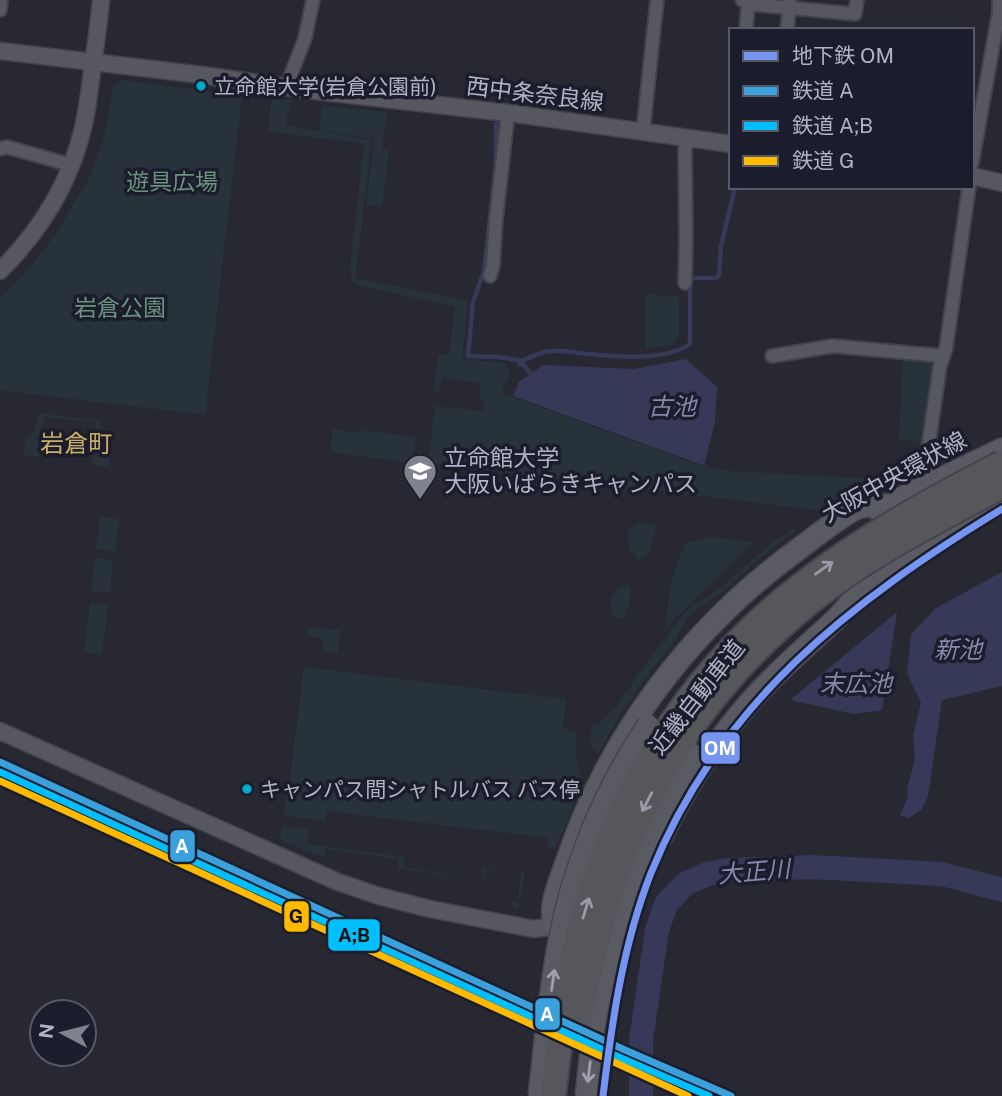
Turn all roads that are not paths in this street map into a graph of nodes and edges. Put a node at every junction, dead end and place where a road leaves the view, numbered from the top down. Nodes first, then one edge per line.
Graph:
1 (1, 0) edge
2 (102, 0) edge
3 (313, 0) edge
4 (657, 0) edge
5 (857, 0) edge
6 (999, 0) edge
7 (745, 2) edge
8 (790, 4) edge
9 (0, 10) edge
10 (746, 28) edge
11 (787, 28) edge
12 (0, 51) edge
13 (93, 62) junction
14 (289, 87) junction
15 (508, 113) junction
16 (643, 132) junction
17 (687, 139) junction
18 (729, 144) edge
19 (0, 149) edge
20 (974, 152) edge
21 (71, 165) junction
22 (974, 176) edge
23 (1002, 183) edge
24 (969, 189) edge
25 (0, 271) edge
26 (490, 276) dead end
27 (685, 283) dead end
28 (772, 356) dead end
29 (943, 356) junction
30 (1002, 449) edge
31 (1002, 463) edge
32 (934, 483) junction
33 (1002, 486) edge
34 (1002, 500) edge
35 (889, 505) junction
36 (866, 583) junction
37 (0, 731) edge
38 (555, 926) junction
39 (540, 1096) edge
40 (553, 1096) edge
41 (569, 1096) edge
42 (586, 1096) edge

1 - 9 street
2 - 13 street
3 - 14 street
4 - 16 street
5 - 8 street
6 - 20 street
7 - 8 street
7 - 10 street
8 - 11 street
12 - 13 street, 西中条奈良線
13 - 14 street, 西中条奈良線
13 - 21 street
14 - 15 street, 西中条奈良線
15 - 16 street, 西中条奈良線
15 - 26 street
16 - 17 street, 西中条奈良線
17 - 18 street, 西中条奈良線
17 - 27 street
19 - 21 street
21 - 25 street
22 - 23 street
24 - 29 street
28 - 29 street
29 - 32 street
30 - 32 main road, 大阪中央環状線
40 -> 31 highway, 近畿自動車道, bridge
32 - 35 main road, 大阪中央環状線
33 -> 41 highway, 近畿自動車道, bridge
34 - 36 main road
35 - 38 main road
39 -> 35 main road, 大阪中央環状線, bridge
36 - 38 main road
36 -> 42 main road, bridge
37 - 38 street

